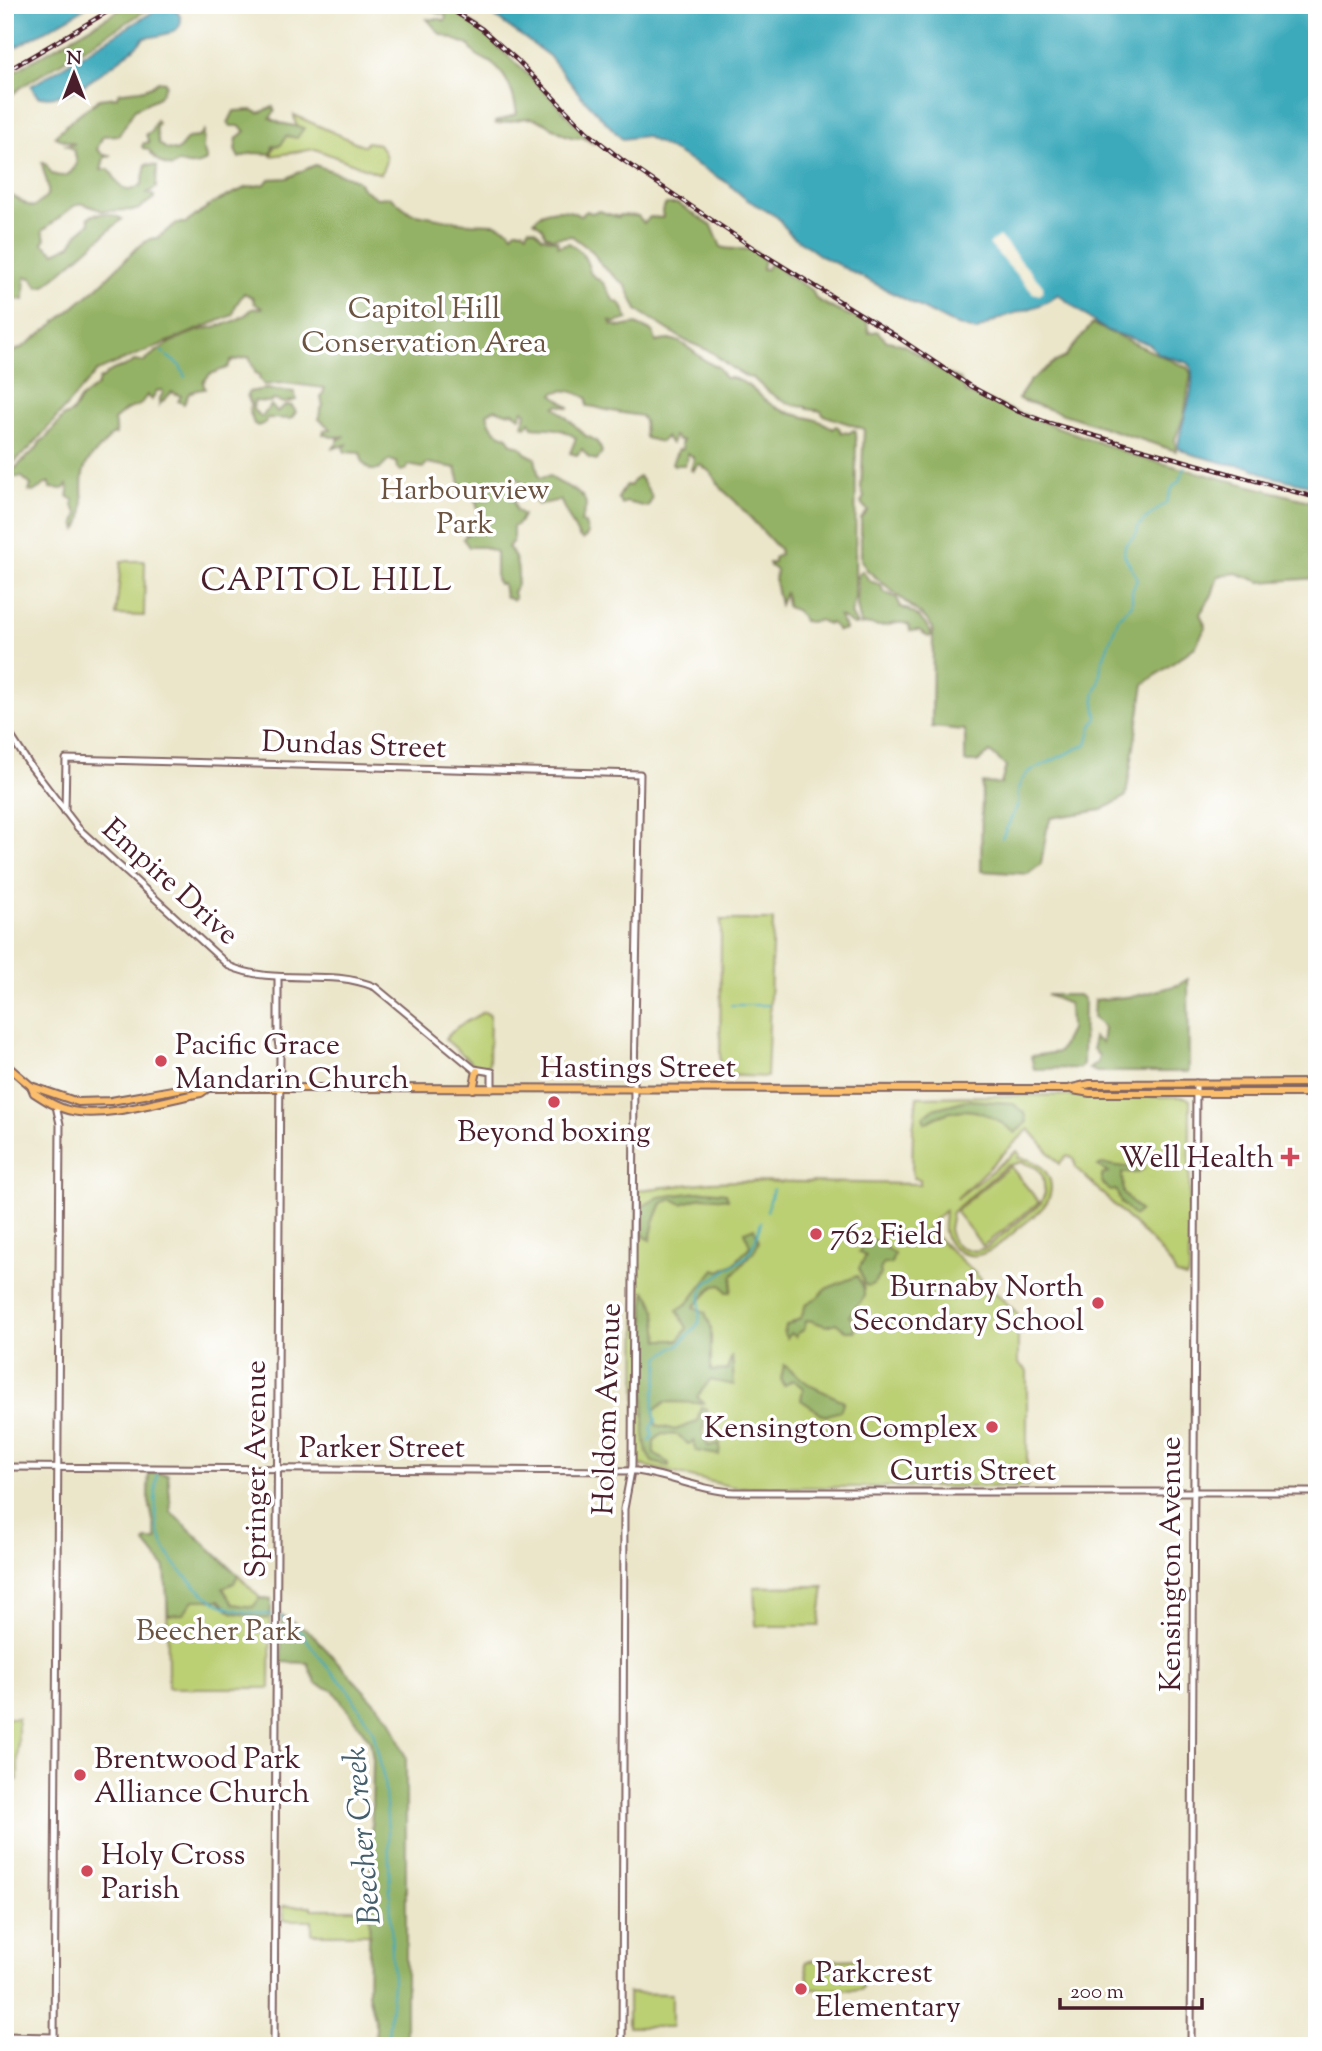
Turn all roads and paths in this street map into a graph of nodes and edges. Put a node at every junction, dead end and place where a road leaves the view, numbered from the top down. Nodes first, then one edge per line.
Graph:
1 (5, 727) edge
2 (640, 774) joint
3 (65, 812) junction
4 (278, 977) junction
5 (5, 1065) edge
6 (477, 1071) junction
7 (1196, 1083) junction
8 (1317, 1083) edge
9 (32, 1086) junction
10 (208, 1088) junction
11 (280, 1088) junction
12 (634, 1088) junction
13 (473, 1089) junction
14 (492, 1089) junction
15 (1068, 1089) junction
16 (1196, 1093) junction
17 (1317, 1093) edge
18 (55, 1106) junction
19 (68, 1110) junction
20 (60, 1124) junction
21 (5, 1467) edge
22 (56, 1467) junction
23 (278, 1469) junction
24 (632, 1471) junction
25 (1193, 1492) junction
26 (1317, 1492) edge
27 (5, 2036) edge
28 (53, 2037) junction
29 (54, 2046) edge
30 (274, 2046) edge
31 (622, 2046) edge
32 (1191, 2046) edge

1 - 3 street, Empire Drive
2 - 3 street, Dundas Street
2 - 12 street, Holdom Avenue
3 - 4 street, Empire Drive
4 - 6 street, Empire Drive
4 - 11 street, Springer Avenue
5 - 9 main road, Hastings Street
6 - 13 main road
6 - 14 street
7 - 8 main road, Hastings Street
7 - 15 main road, Hastings Street
7 - 16 street, Kensington Avenue
9 - 10 main road, Hastings Street
9 - 18 main road, Hastings Street
10 - 11 main road, Hastings Street
10 - 19 main road, Hastings Street
11 - 13 main road, Hastings Street
11 - 23 street, Springer Avenue
12 - 14 main road, Hastings Street
12 - 15 main road, Hastings Street
12 - 24 street, Holdom Avenue
13 - 14 main road, Hastings Street
15 - 16 main road, Hastings Street
16 - 17 main road, Hastings Street
16 - 25 street, Kensington Avenue
18 - 19 main road, Hastings Street
18 - 20 street
19 - 20 street
20 - 22 street
21 - 22 street, Parker Street
22 - 23 street, Parker Street
22 - 28 street
23 - 24 street, Parker Street
23 - 30 street, Springer Avenue
24 - 25 street, Curtis Street
24 - 31 street, Holdom Avenue
25 - 26 street, Curtis Street
25 - 32 street, Kensington Avenue
27 - 28 street
28 - 29 street

